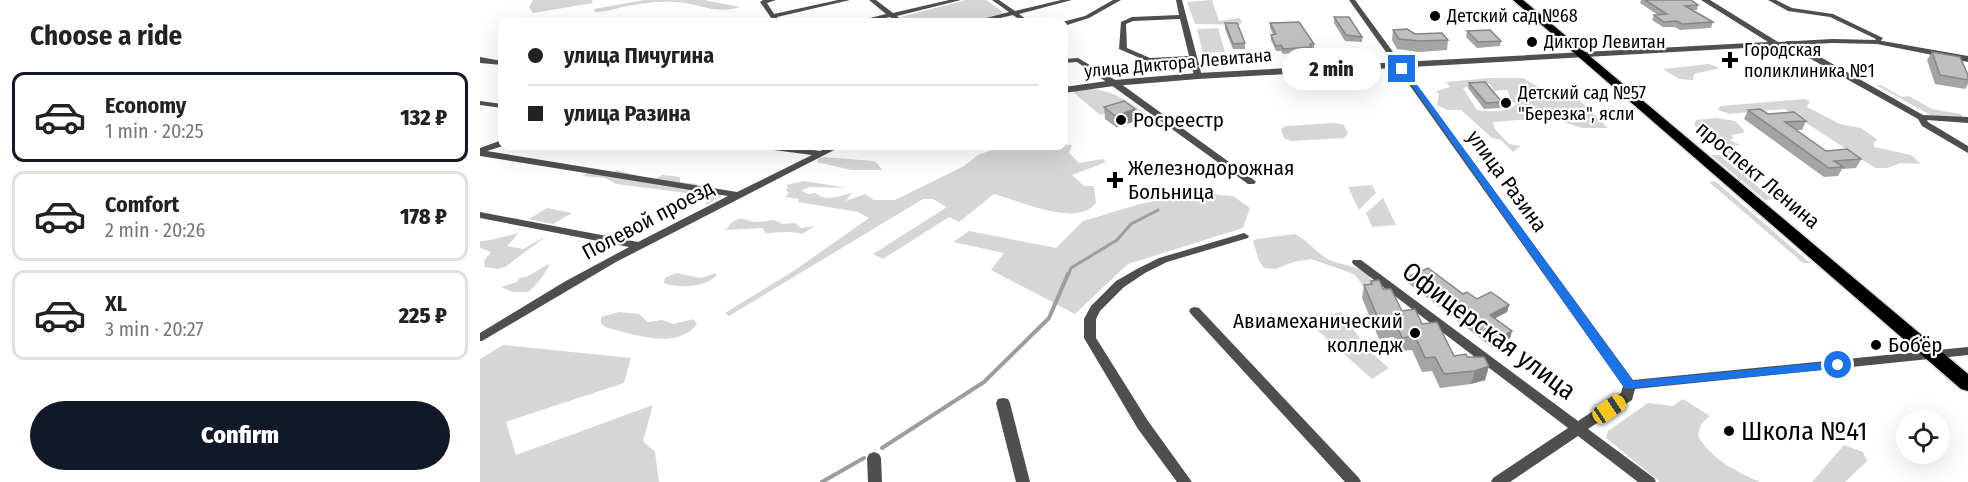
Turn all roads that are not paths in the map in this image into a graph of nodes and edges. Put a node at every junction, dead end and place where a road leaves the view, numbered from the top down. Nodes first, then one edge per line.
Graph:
1 (773, 0) edge
2 (847, 0) edge
3 (872, 0) edge
4 (958, 0) edge
5 (995, 0) edge
6 (1069, 0) edge
7 (1118, 0) edge
8 (1179, 0) edge
9 (1352, 0) edge
10 (1518, 0) edge
11 (1705, 0) edge
12 (1771, 0) edge
13 (1015, 13) junction
14 (893, 15) junction
15 (1183, 17) junction
16 (774, 18) edge
17 (779, 18) edge
18 (879, 18) edge
19 (896, 18) edge
20 (994, 18) edge
21 (1022, 18) edge
22 (1068, 23) edge
23 (1877, 42) junction
24 (1789, 43) junction
25 (1776, 44) junction
26 (1582, 55) junction
27 (1193, 58) junction
28 (1968, 58) edge
29 (480, 60) edge
30 (1068, 60) edge
31 (498, 62) edge
32 (1400, 65) junction
33 (1198, 76) junction
34 (1114, 83) junction
35 (1068, 89) edge
36 (480, 103) edge
37 (498, 105) edge
38 (1921, 117) junction
39 (1968, 120) edge
40 (498, 145) edge
41 (794, 150) edge
42 (830, 150) edge
43 (1968, 150) edge
44 (480, 152) edge
45 (821, 154) junction
46 (1251, 182) dead end
47 (737, 195) junction
48 (480, 215) edge
49 (1244, 236) dead end
50 (641, 246) junction
51 (1357, 262) dead end
52 (1195, 311) dead end
53 (482, 337) dead end
54 (1968, 351) edge
55 (1934, 355) junction
56 (1968, 384) edge
57 (1629, 385) junction
58 (1004, 403) dead end
59 (1578, 428) junction
60 (874, 458) dead end
61 (875, 482) edge
62 (1023, 482) edge
63 (1185, 482) edge
64 (1354, 482) edge
65 (1498, 482) edge
66 (1649, 482) edge

1 - 16 street
2 - 17 street
3 - 14 street
4 - 14 street
5 - 13 street
6 - 13 street
7 - 22 street
8 - 15 street
9 - 32 street, улица Разина
10 - 26 main road, проспект Ленина
11 - 25 street
12 - 23 street
13 - 20 street
13 - 21 street
14 - 18 street
14 - 19 street
15 - 27 street
15 - 27 street
23 - 24 street, улица Диктора Левитана
23 - 28 street, улица Диктора Левитана
24 - 25 street, улица Диктора Левитана
24 - 38 street
25 - 26 street, улица Диктора Левитана
26 - 32 street, улица Диктора Левитана
26 - 55 main road, проспект Ленина
27 - 33 street
29 - 31 street
30 - 34 street
32 - 33 street, улица Диктора Левитана
32 - 57 street, улица Разина
33 - 34 street, улица Диктора Левитана
34 - 35 street, улица Диктора Левитана
34 - 46 street
36 - 37 street
38 - 39 street
38 - 43 street
40 - 44 street
41 - 45 street
42 - 45 street, Полевой проезд
44 - 47 street
45 - 47 street, Полевой проезд
47 - 50 street, Полевой проезд
48 - 50 street
49 - 63 street
50 - 53 street, Полевой проезд
51 - 59 street, Офицерская улица
52 - 64 street
54 - 55 street
55 - 56 main road, проспект Ленина
55 - 57 street
57 - 59 street
58 - 62 street
59 - 65 street
59 - 66 street, Офицерская улица
60 - 61 street

